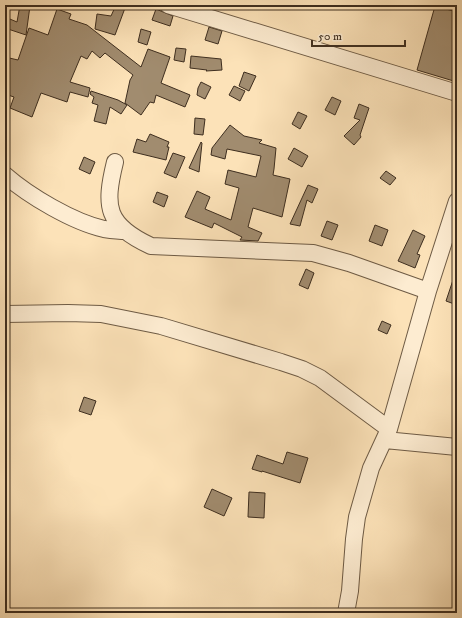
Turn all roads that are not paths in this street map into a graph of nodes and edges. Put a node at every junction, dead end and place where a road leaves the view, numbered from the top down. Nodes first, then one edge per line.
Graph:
1 (168, 5) edge
2 (457, 93) edge
3 (115, 162) dead end
4 (5, 175) edge
5 (457, 201) edge
6 (126, 232) junction
7 (428, 291) junction
8 (5, 314) edge
9 (387, 435) junction
10 (457, 447) edge
11 (346, 613) edge

1 - 2 street
3 - 6 street
4 - 6 street
5 - 7 street
6 - 7 street
7 - 9 street
8 - 9 street
9 - 10 street
9 - 11 street

